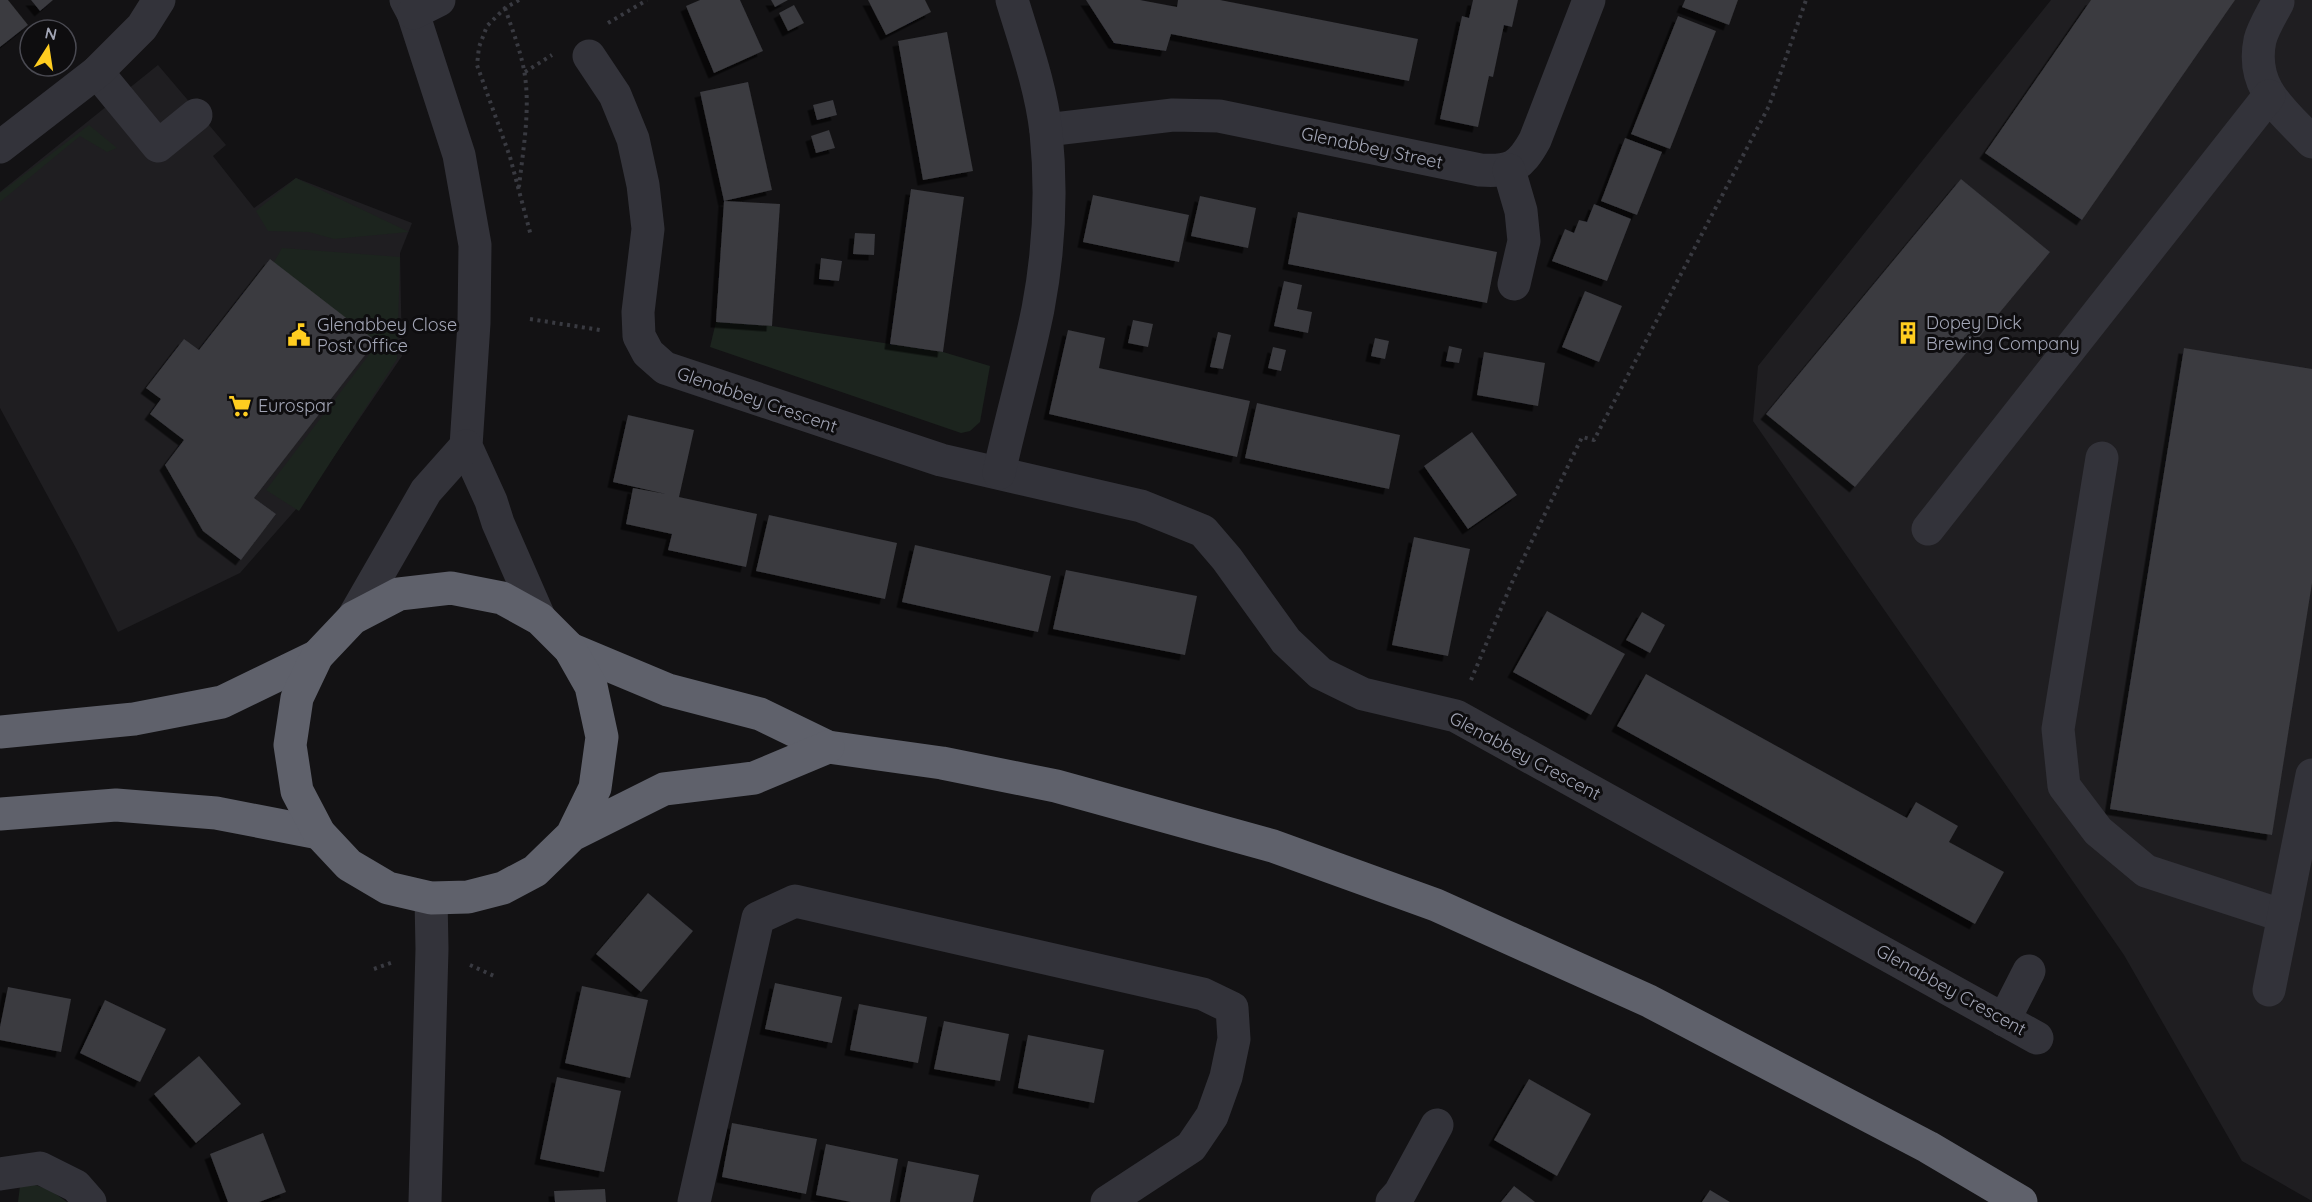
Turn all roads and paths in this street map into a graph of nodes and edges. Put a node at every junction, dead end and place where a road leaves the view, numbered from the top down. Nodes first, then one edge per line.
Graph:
1 (159, 0) edge
2 (519, 0) edge
3 (1012, 0) edge
4 (1589, 0) edge
5 (1806, 0) edge
6 (2278, 2) dead end
7 (420, 4) edge
8 (505, 8) junction
9 (589, 56) dead end
10 (98, 72) junction
11 (2269, 96) junction
12 (196, 115) dead end
13 (1046, 129) junction
14 (2312, 142) edge
15 (0, 147) edge
16 (1509, 170) junction
17 (519, 190) junction
18 (531, 236) dead end
19 (1514, 284) dead end
20 (530, 319) dead end
21 (639, 336) junction
22 (466, 446) junction
23 (2102, 458) dead end
24 (999, 473) junction
25 (1928, 529) dead end
26 (353, 618) junction
27 (540, 619) junction
28 (570, 649) junction
29 (317, 656) junction
30 (1456, 716) junction
31 (0, 732) edge
32 (828, 747) junction
33 (2312, 775) edge
34 (0, 814) edge
35 (319, 833) junction
36 (572, 835) junction
37 (431, 898) junction
38 (2284, 916) junction
39 (2029, 970) dead end
40 (2269, 990) dead end
41 (2004, 1020) junction
42 (2037, 1038) dead end
43 (1437, 1125) dead end
44 (0, 1174) edge
45 (90, 1202) edge
46 (425, 1202) edge
47 (694, 1202) edge
48 (1107, 1202) edge
49 (1392, 1202) edge
50 (2021, 1202) edge

1 - 10 street
2 - 8 path
3 - 13 street
4 - 16 street
5 - 30 path
6 - 11 street
7 - 22 street
8 - 17 path
8 - 17 path
9 - 21 street
10 - 12 street
10 - 15 street
11 - 14 street
11 - 25 street
13 - 16 street, Glenabbey Street
13 - 24 street
16 - 19 street
17 - 18 path
20 - 21 path
21 - 24 street, Glenabbey Crescent
22 - 26 street
22 - 27 street
23 - 38 street
24 - 30 street, Glenabbey Crescent
26 - 27 highway
26 - 29 highway
27 - 28 highway
28 - 32 highway
28 - 36 highway
29 - 31 highway
29 - 35 highway
30 - 41 street, Glenabbey Crescent
32 - 36 highway
32 - 50 highway
33 - 38 street
34 - 35 highway
35 - 37 highway
36 - 37 highway
37 - 46 street
38 - 40 street
39 - 41 street
41 - 42 street, Glenabbey Crescent
43 - 49 street
44 - 45 street
47 - 48 street

